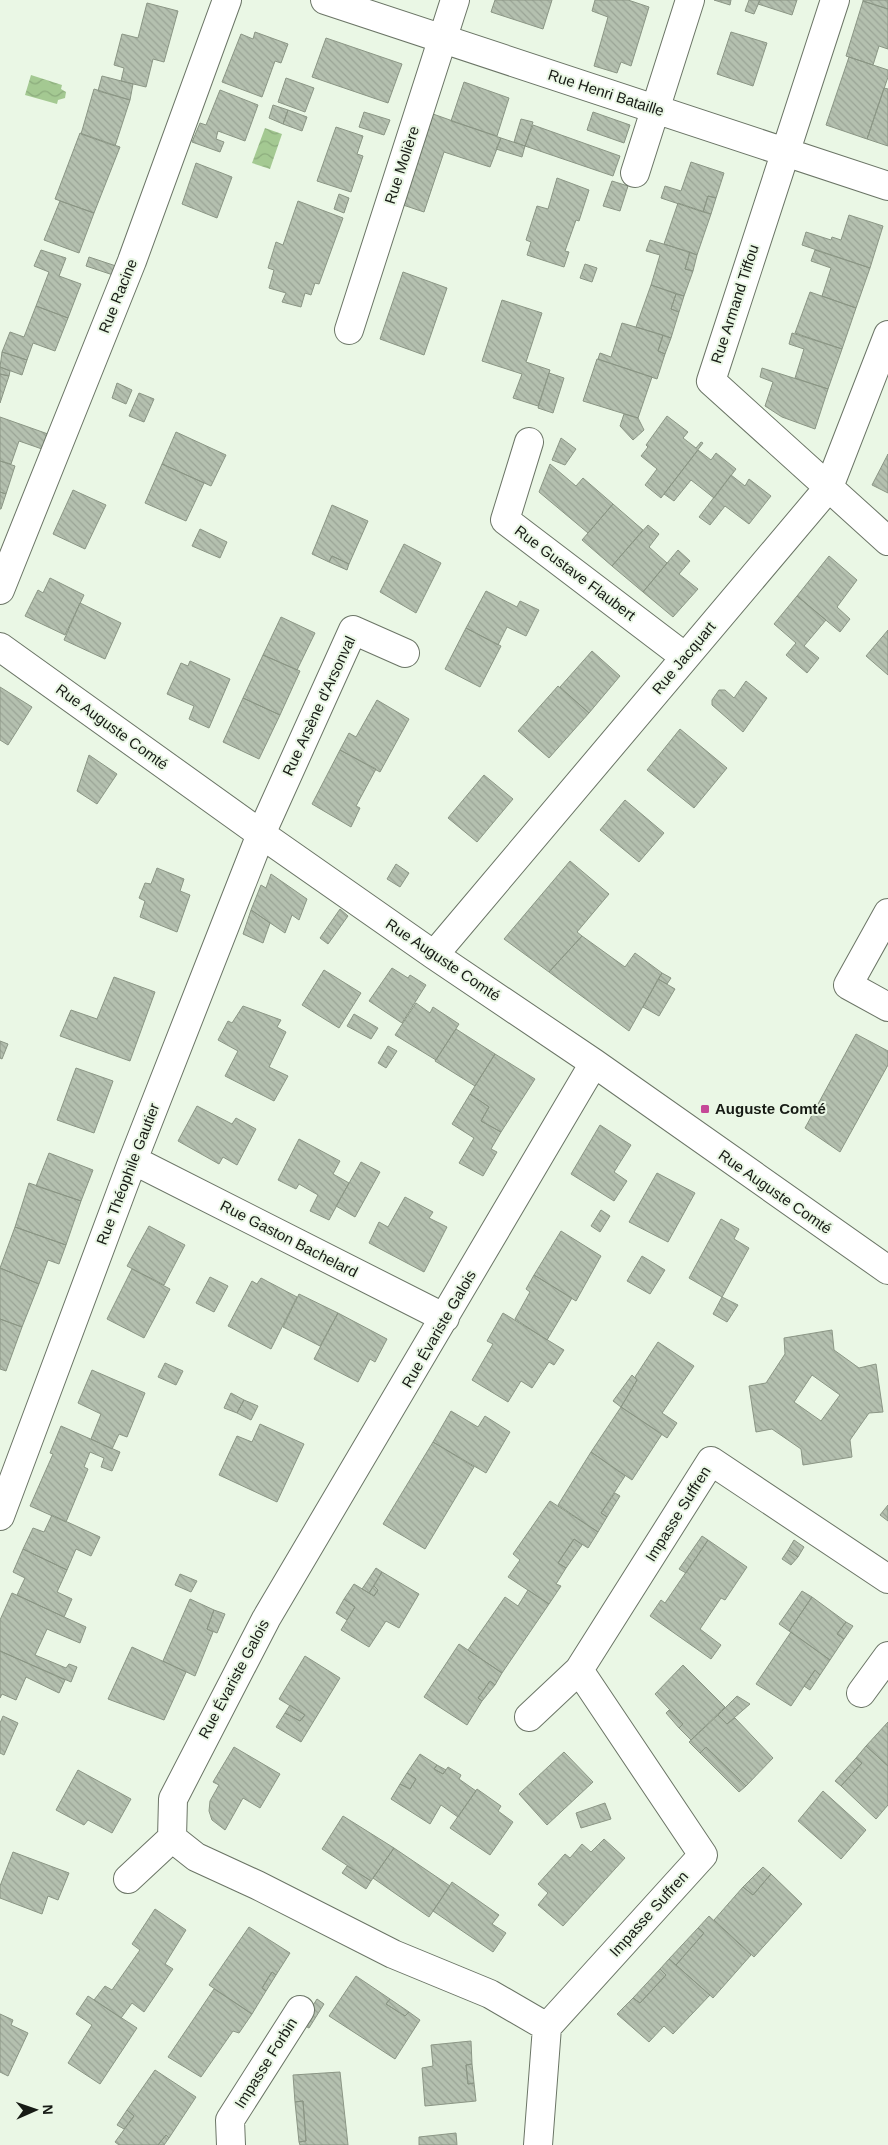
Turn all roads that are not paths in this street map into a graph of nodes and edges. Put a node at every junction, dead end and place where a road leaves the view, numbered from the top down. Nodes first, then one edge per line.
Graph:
1 (228, 0) edge
2 (325, 0) edge
3 (455, 0) edge
4 (690, 0) edge
5 (835, 0) edge
6 (442, 40) junction
7 (655, 109) junction
8 (784, 151) junction
9 (635, 173) dead end
10 (888, 186) edge
11 (349, 330) dead end
12 (888, 334) edge
13 (529, 442) dead end
14 (829, 487) junction
15 (888, 541) edge
16 (0, 590) edge
17 (0, 647) edge
18 (406, 653) dead end
19 (685, 657) junction
20 (261, 834) junction
21 (885, 925) edge
22 (434, 955) junction
23 (888, 1007) edge
24 (594, 1063) junction
25 (133, 1160) junction
26 (888, 1270) edge
27 (445, 1318) junction
28 (0, 1516) edge
29 (888, 1579) edge
30 (888, 1656) edge
31 (579, 1670) junction
32 (861, 1693) dead end
33 (529, 1717) dead end
34 (172, 1838) junction
35 (128, 1879) dead end
36 (300, 2010) dead end
37 (547, 2027) junction
38 (231, 2145) edge
39 (538, 2145) edge

1 - 16 street, Rue Racine
2 - 6 street, Rue Henri Bataille
3 - 6 street, Rue Molière
4 - 7 street
5 - 8 street, Rue Armand Tiffou
6 - 7 street, Rue Henri Bataille
6 - 11 street, Rue Molière
7 - 8 street, Rue Henri Bataille
7 - 9 street
8 - 10 street, Rue Henri Bataille
8 - 14 street, Rue Armand Tiffou
12 - 14 street, Rue Jacquart
13 - 19 street, Rue Gustave Flaubert
14 - 15 street, Rue Armand Tiffou
14 - 19 street, Rue Jacquart
17 - 20 street, Rue Auguste Comté
18 - 20 street, Rue Arsène d'Arsonval
19 - 22 street, Rue Jacquart
20 - 22 street, Rue Auguste Comté
20 - 25 street, Rue Théophile Gautier
21 - 23 street
22 - 24 street, Rue Auguste Comté
24 - 26 street, Rue Auguste Comté
24 - 27 street, Rue Évariste Galois
25 - 27 street, Rue Gaston Bachelard
25 - 28 street, Rue Théophile Gautier
27 - 34 street, Rue Évariste Galois
29 - 31 street, Impasse Suffren
30 - 32 street
31 - 33 street, Impasse Suffren
31 - 37 street, Impasse Suffren
34 - 35 street
34 - 37 street
36 - 38 street, Impasse Forbin
37 - 39 street

